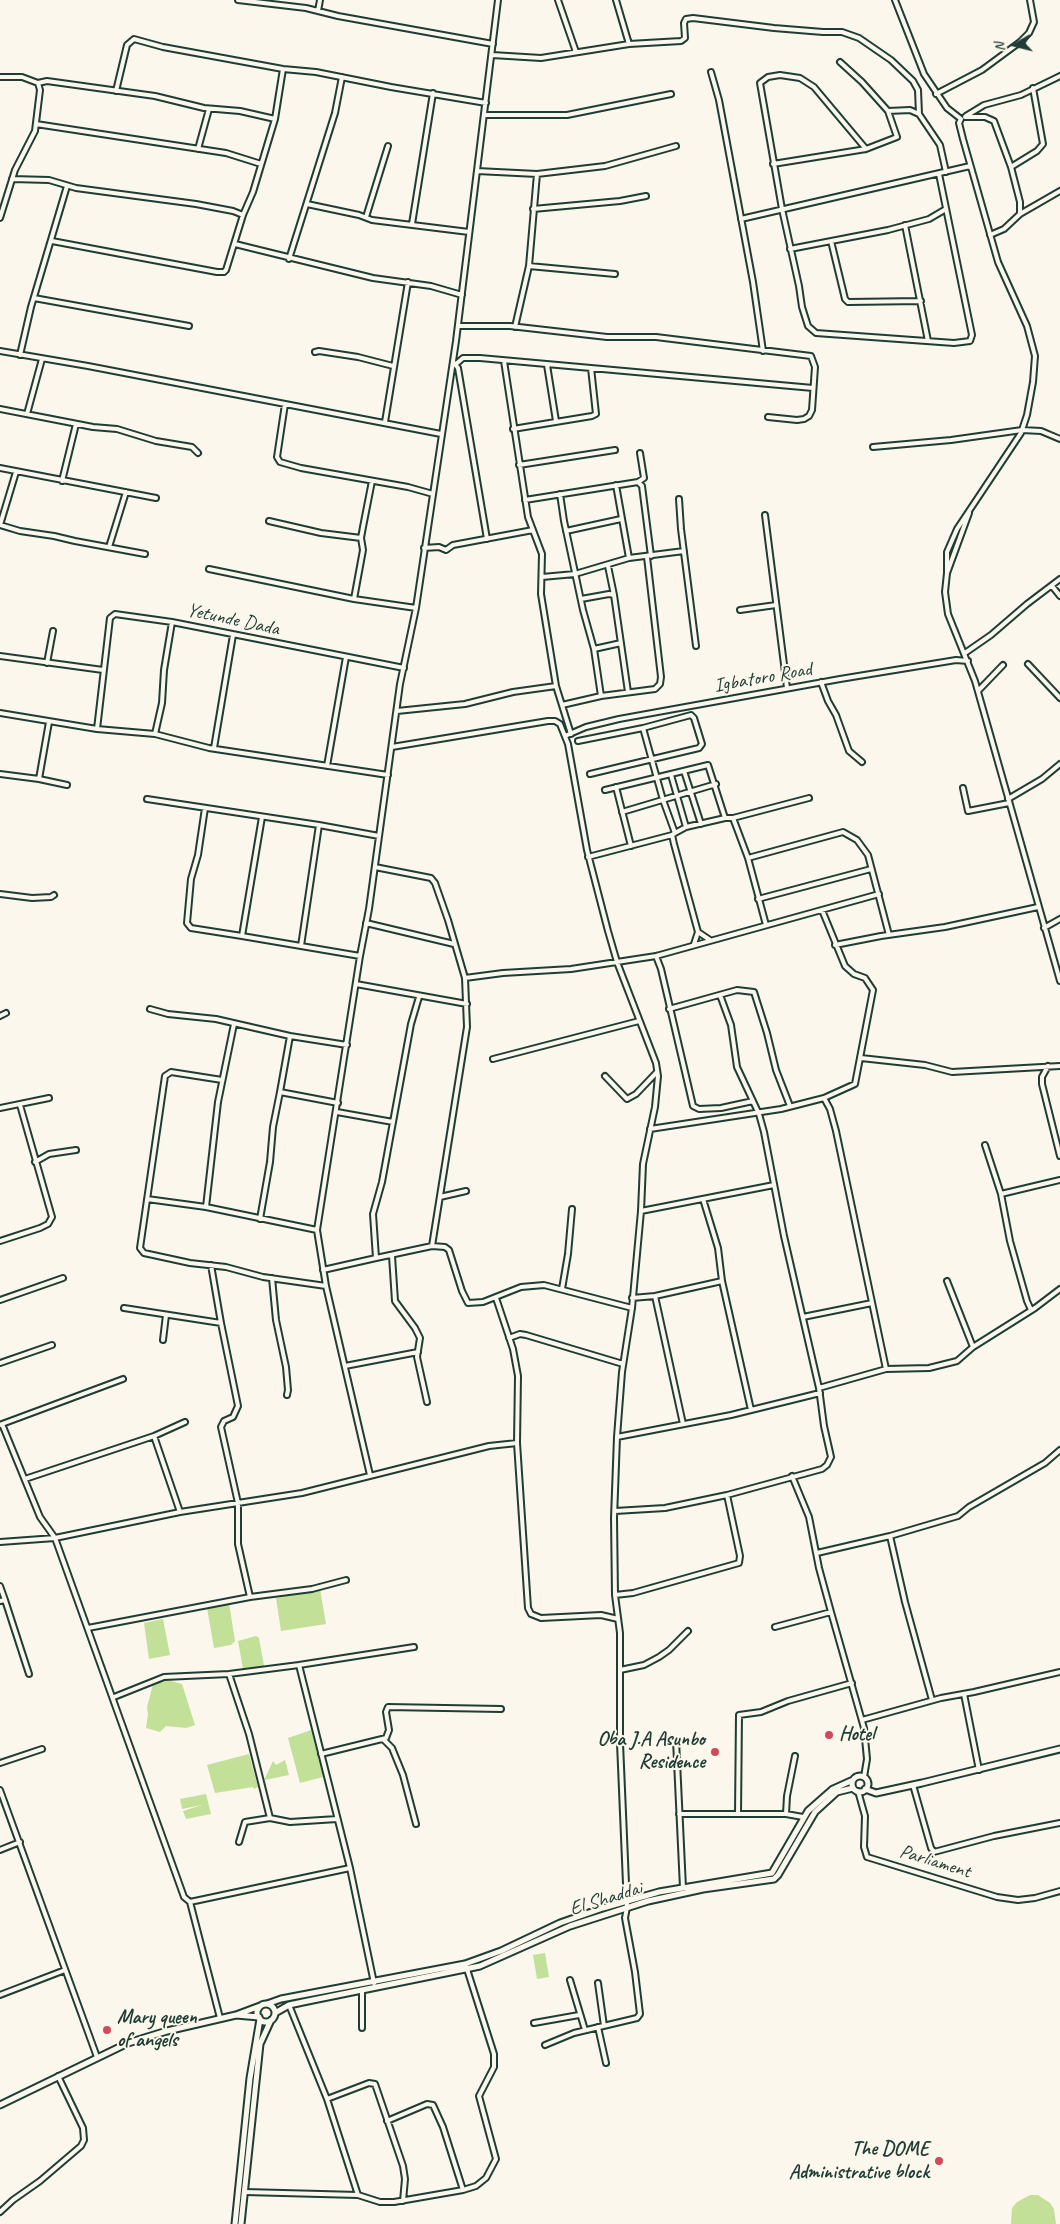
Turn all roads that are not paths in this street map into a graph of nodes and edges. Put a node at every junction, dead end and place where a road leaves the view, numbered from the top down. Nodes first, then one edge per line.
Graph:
1 (238, 0) edge
2 (320, 0) edge
3 (498, 0) edge
4 (558, 0) edge
5 (616, 0) edge
6 (895, 0) edge
7 (1030, 0) edge
8 (262, 1) edge
9 (318, 11) junction
10 (493, 44) junction
11 (629, 44) junction
12 (576, 52) junction
13 (492, 55) junction
14 (840, 62) dead end
15 (283, 69) junction
16 (711, 72) dead end
17 (1060, 76) edge
18 (342, 77) junction
19 (0, 78) edge
20 (38, 83) junction
21 (1033, 88) junction
22 (116, 91) junction
23 (432, 93) junction
24 (671, 94) dead end
25 (936, 94) junction
26 (486, 103) junction
27 (209, 109) junction
28 (888, 111) junction
29 (919, 114) junction
30 (484, 115) junction
31 (963, 118) junction
32 (274, 119) junction
33 (36, 124) junction
34 (388, 146) dead end
35 (676, 146) dead end
36 (198, 149) junction
37 (866, 149) junction
38 (261, 164) junction
39 (773, 164) junction
40 (970, 166) junction
41 (1011, 167) junction
42 (477, 171) junction
43 (946, 172) junction
44 (537, 174) junction
45 (939, 174) junction
46 (12, 179) junction
47 (67, 186) junction
48 (1060, 191) edge
49 (646, 196) dead end
50 (307, 204) junction
51 (533, 209) junction
52 (946, 209) junction
53 (782, 210) junction
54 (1020, 214) junction
55 (243, 215) junction
56 (366, 217) junction
57 (0, 218) edge
58 (740, 219) junction
59 (412, 224) junction
60 (905, 225) junction
61 (470, 232) junction
62 (990, 235) junction
63 (52, 241) junction
64 (831, 241) junction
65 (235, 244) junction
66 (790, 249) junction
67 (289, 258) junction
68 (529, 266) junction
69 (615, 274) dead end
70 (408, 282) junction
71 (462, 295) junction
72 (34, 298) junction
73 (921, 301) junction
74 (189, 326) dead end
75 (458, 326) junction
76 (515, 327) junction
77 (928, 341) junction
78 (762, 351) junction
79 (0, 352) edge
80 (315, 352) dead end
81 (20, 355) junction
82 (42, 359) junction
83 (504, 361) junction
84 (454, 363) junction
85 (393, 366) junction
86 (547, 366) junction
87 (591, 368) junction
88 (814, 388) junction
89 (285, 404) junction
90 (0, 409) edge
91 (27, 414) junction
92 (768, 417) dead end
93 (556, 421) junction
94 (385, 422) junction
95 (76, 424) junction
96 (513, 429) junction
97 (1022, 430) junction
98 (441, 434) junction
99 (1060, 439) edge
100 (873, 447) dead end
101 (615, 450) dead end
102 (198, 453) dead end
103 (640, 453) dead end
104 (518, 465) junction
105 (0, 468) edge
106 (16, 472) junction
107 (62, 480) junction
108 (372, 481) junction
109 (638, 482) junction
110 (616, 485) junction
111 (126, 492) junction
112 (433, 494) junction
113 (560, 494) junction
114 (156, 498) dead end
115 (679, 499) dead end
116 (525, 500) junction
117 (765, 515) dead end
118 (621, 519) junction
119 (269, 521) dead end
120 (0, 525) edge
121 (533, 530) junction
122 (566, 530) junction
123 (361, 538) junction
124 (487, 539) junction
125 (109, 547) junction
126 (424, 548) junction
127 (684, 551) junction
128 (145, 554) dead end
129 (649, 556) junction
130 (629, 558) junction
131 (608, 566) junction
132 (209, 569) dead end
133 (575, 574) junction
134 (542, 578) junction
135 (1060, 579) edge
136 (1052, 586) junction
137 (614, 595) junction
138 (1060, 596) edge
139 (354, 599) junction
140 (581, 599) junction
141 (776, 605) junction
142 (416, 608) junction
143 (740, 610) dead end
144 (172, 622) junction
145 (52, 631) dead end
146 (233, 635) junction
147 (621, 643) junction
148 (696, 646) dead end
149 (594, 649) junction
150 (965, 653) junction
151 (0, 656) edge
152 (346, 657) junction
153 (968, 661) junction
154 (47, 663) junction
155 (1028, 664) dead end
156 (1004, 665) dead end
157 (404, 668) junction
158 (103, 670) junction
159 (821, 682) junction
160 (556, 686) junction
161 (787, 688) junction
162 (978, 691) junction
163 (628, 692) junction
164 (601, 696) junction
165 (1060, 698) edge
166 (562, 705) junction
167 (397, 710) junction
168 (0, 713) edge
169 (49, 722) junction
170 (643, 728) junction
171 (97, 729) junction
172 (155, 734) junction
173 (571, 734) junction
174 (565, 736) junction
175 (578, 741) dead end
176 (392, 746) junction
177 (214, 748) junction
178 (651, 760) junction
179 (862, 762) dead end
180 (1060, 764) edge
181 (327, 766) junction
182 (684, 771) junction
183 (0, 774) edge
184 (590, 774) dead end
185 (388, 775) junction
186 (671, 775) junction
187 (657, 778) junction
188 (39, 779) junction
189 (716, 784) junction
190 (67, 785) dead end
191 (616, 787) junction
192 (963, 788) dead end
193 (605, 790) dead end
194 (690, 792) junction
195 (677, 796) junction
196 (809, 798) dead end
197 (147, 799) dead end
198 (663, 800) junction
199 (1008, 801) junction
200 (205, 808) junction
201 (622, 812) junction
202 (262, 817) junction
203 (725, 818) junction
204 (733, 818) junction
205 (701, 824) junction
206 (319, 826) junction
207 (686, 827) junction
208 (673, 834) junction
209 (379, 836) junction
210 (631, 846) junction
211 (588, 857) junction
212 (748, 858) junction
213 (375, 867) junction
214 (872, 869) junction
215 (0, 894) edge
216 (879, 894) junction
217 (54, 895) dead end
218 (758, 898) junction
219 (1038, 907) junction
220 (822, 910) junction
221 (1060, 919) edge
222 (366, 923) junction
223 (766, 925) junction
224 (1044, 928) junction
225 (698, 932) junction
226 (889, 935) junction
227 (242, 936) junction
228 (710, 940) junction
229 (454, 944) junction
230 (694, 944) junction
231 (835, 945) junction
232 (301, 946) junction
233 (360, 956) junction
234 (656, 956) junction
235 (617, 962) junction
236 (464, 978) junction
237 (1060, 981) edge
238 (356, 984) junction
239 (720, 995) junction
240 (419, 997) junction
241 (467, 1004) junction
242 (150, 1009) dead end
243 (669, 1009) junction
244 (6, 1013) dead end
245 (0, 1016) edge
246 (640, 1021) junction
247 (234, 1024) junction
248 (290, 1036) junction
249 (347, 1044) junction
250 (861, 1058) junction
251 (493, 1059) dead end
252 (1048, 1066) junction
253 (1060, 1066) edge
254 (657, 1072) junction
255 (605, 1076) dead end
256 (222, 1080) junction
257 (280, 1092) junction
258 (49, 1098) dead end
259 (824, 1098) junction
260 (753, 1101) junction
261 (338, 1103) junction
262 (20, 1105) junction
263 (790, 1106) junction
264 (0, 1108) edge
265 (337, 1112) junction
266 (759, 1114) junction
267 (393, 1122) junction
268 (650, 1129) junction
269 (985, 1145) dead end
270 (76, 1150) dead end
271 (1060, 1156) edge
272 (35, 1162) junction
273 (1060, 1180) edge
274 (774, 1185) junction
275 (466, 1191) dead end
276 (1001, 1194) junction
277 (440, 1197) junction
278 (147, 1199) junction
279 (703, 1199) junction
280 (206, 1207) junction
281 (572, 1210) dead end
282 (641, 1212) junction
283 (260, 1219) junction
284 (317, 1230) junction
285 (0, 1241) edge
286 (432, 1246) junction
287 (392, 1256) junction
288 (376, 1258) junction
289 (211, 1266) junction
290 (323, 1270) junction
291 (63, 1278) dead end
292 (272, 1278) junction
293 (947, 1280) dead end
294 (722, 1281) junction
295 (326, 1286) junction
296 (1060, 1289) edge
297 (562, 1290) junction
298 (655, 1296) junction
299 (496, 1298) junction
300 (632, 1298) junction
301 (0, 1300) edge
302 (872, 1303) junction
303 (124, 1308) dead end
304 (632, 1308) junction
305 (1031, 1310) junction
306 (166, 1315) junction
307 (803, 1317) junction
308 (221, 1323) junction
309 (509, 1338) junction
310 (163, 1340) dead end
311 (52, 1346) dead end
312 (973, 1347) junction
313 (418, 1352) junction
314 (0, 1363) edge
315 (623, 1364) junction
316 (345, 1366) junction
317 (886, 1369) junction
318 (123, 1379) dead end
319 (819, 1388) junction
320 (820, 1393) junction
321 (287, 1394) dead end
322 (428, 1402) dead end
323 (751, 1410) junction
324 (185, 1422) dead end
325 (1, 1424) edge
326 (683, 1424) junction
327 (154, 1436) junction
328 (617, 1437) junction
329 (517, 1444) junction
330 (1060, 1450) edge
331 (370, 1474) junction
332 (792, 1476) junction
333 (25, 1479) junction
334 (727, 1495) junction
335 (238, 1503) junction
336 (614, 1511) junction
337 (180, 1512) junction
338 (890, 1536) junction
339 (55, 1538) junction
340 (0, 1542) edge
341 (817, 1553) junction
342 (346, 1580) dead end
343 (0, 1586) edge
344 (615, 1595) junction
345 (250, 1597) junction
346 (2, 1601) edge
347 (831, 1612) junction
348 (618, 1619) junction
349 (776, 1627) dead end
350 (88, 1628) junction
351 (688, 1631) dead end
352 (414, 1647) dead end
353 (299, 1665) junction
354 (620, 1670) junction
355 (1060, 1672) edge
356 (29, 1674) dead end
357 (229, 1674) junction
358 (852, 1683) junction
359 (964, 1694) junction
360 (114, 1697) junction
361 (932, 1700) junction
362 (501, 1709) dead end
363 (862, 1720) junction
364 (384, 1740) junction
365 (676, 1740) dead end
366 (42, 1749) dead end
367 (1060, 1750) edge
368 (321, 1754) junction
369 (795, 1756) dead end
370 (0, 1762) edge
371 (978, 1770) junction
372 (864, 1777) junction
373 (853, 1780) junction
374 (913, 1785) junction
375 (855, 1789) junction
376 (865, 1789) junction
377 (0, 1790) edge
378 (679, 1814) junction
379 (738, 1814) junction
380 (786, 1814) junction
381 (803, 1817) junction
382 (270, 1818) junction
383 (337, 1819) junction
384 (1060, 1823) edge
385 (416, 1824) dead end
386 (20, 1842) junction
387 (239, 1842) dead end
388 (0, 1850) edge
389 (350, 1868) junction
390 (683, 1888) junction
391 (1060, 1890) edge
392 (190, 1902) junction
393 (627, 1904) junction
394 (466, 1967) junction
395 (65, 1970) junction
396 (570, 1980) dead end
397 (598, 1983) dead end
398 (374, 1985) junction
399 (362, 1990) junction
400 (0, 1995) edge
401 (267, 2004) junction
402 (289, 2005) junction
403 (260, 2006) junction
404 (275, 2013) junction
405 (236, 2015) junction
406 (580, 2015) junction
407 (220, 2018) junction
408 (259, 2018) junction
409 (271, 2020) junction
410 (534, 2022) dead end
411 (604, 2026) junction
412 (598, 2027) junction
413 (362, 2028) dead end
414 (585, 2030) junction
415 (545, 2045) dead end
416 (97, 2057) junction
417 (606, 2063) dead end
418 (58, 2076) junction
419 (327, 2099) junction
420 (0, 2105) edge
421 (387, 2121) junction
422 (248, 2125) junction
423 (463, 2190) junction
424 (245, 2192) junction
425 (358, 2195) junction
426 (403, 2201) junction
427 (0, 2212) edge
428 (235, 2224) edge
429 (241, 2224) edge

1 - 8 street
2 - 9 street
3 - 10 street
4 - 12 street
5 - 11 street
6 - 25 street
7 - 25 street
8 - 9 street
9 - 10 street
10 - 13 street
11 - 12 street
11 - 29 street
12 - 13 street
13 - 26 street
14 - 28 street
15 - 18 street
15 - 22 street
15 - 32 street
16 - 58 street
17 - 21 street
18 - 23 street
18 - 50 street
19 - 20 street
20 - 22 street
20 - 33 street
21 - 31 street
21 - 41 street
22 - 27 street
23 - 26 street
23 - 59 street
24 - 30 street
25 - 31 street
26 - 30 street
27 - 32 street
27 - 36 street
28 - 29 street
28 - 37 street
29 - 43 street
30 - 42 street
31 - 40 street
31 - 41 street
32 - 38 street
33 - 36 street
33 - 46 street
34 - 56 street
35 - 44 street
36 - 38 street
37 - 39 street
37 - 39 street
38 - 55 street
39 - 53 street
40 - 43 street
40 - 62 street
41 - 54 street
42 - 44 street
42 - 61 street
43 - 45 street
44 - 51 street
45 - 52 street
45 - 53 street
46 - 47 street
46 - 57 street
47 - 55 street
47 - 63 street
48 - 54 street
49 - 51 street
50 - 56 street
50 - 67 street
51 - 68 street
52 - 60 street
52 - 77 street
53 - 58 street
53 - 66 street
54 - 62 street
55 - 65 street
56 - 59 street
58 - 78 street
59 - 61 street
60 - 64 street
60 - 73 street
61 - 71 street
62 - 97 street
63 - 65 street
63 - 72 street
64 - 66 street
64 - 73 street
65 - 67 street
66 - 77 street
67 - 70 street
68 - 69 street
68 - 76 street
70 - 71 street
70 - 85 street
71 - 75 street
72 - 74 street
72 - 81 street
73 - 77 street
75 - 76 street
75 - 84 street
76 - 78 street
78 - 88 street
79 - 81 street
80 - 85 street
81 - 82 street
82 - 89 street
82 - 91 street
83 - 84 street
83 - 86 street
83 - 96 street
84 - 98 street
84 - 124 street
85 - 94 street
86 - 87 street
86 - 93 street
87 - 88 street
87 - 93 street
88 - 92 street
89 - 94 street
89 - 108 street
90 - 91 street
91 - 95 street
93 - 96 street
94 - 98 street
95 - 102 street
95 - 107 street
96 - 104 street
97 - 99 street
97 - 100 street
97 - 150 street
98 - 112 street
101 - 104 street
103 - 109 street
104 - 116 street
105 - 106 street
106 - 107 street
106 - 120 street
107 - 111 street
108 - 112 street
108 - 123 street
109 - 110 street
109 - 129 street
110 - 113 street
110 - 118 street
111 - 114 street
111 - 125 street
112 - 126 street
113 - 116 street
113 - 122 street
115 - 127 street
116 - 121 street
117 - 141 street
118 - 122 street
118 - 130 street
119 - 123 street
120 - 125 street
121 - 124 street
121 - 134 street
122 - 133 street
123 - 139 street
124 - 126 street
125 - 128 street
126 - 142 street
127 - 129 street
127 - 148 street
129 - 130 street
129 - 163 street
130 - 131 street
131 - 133 street
131 - 137 street
132 - 139 street
133 - 134 street
133 - 140 street
134 - 160 street
135 - 136 street
136 - 138 street
136 - 150 street
137 - 140 street
137 - 147 street
139 - 142 street
140 - 149 street
141 - 143 street
141 - 161 street
142 - 157 street
144 - 146 street, Yetunde Dada
144 - 158 street, Yetunde Dada
144 - 172 street
145 - 154 street
146 - 152 street, Yetunde Dada
146 - 177 street
147 - 149 street
147 - 163 street
149 - 164 street
150 - 153 street
151 - 154 street
152 - 157 street, Yetunde Dada
152 - 181 street
153 - 159 street, Igbatoro Road
153 - 162 street
154 - 158 street
155 - 165 street
156 - 162 street
157 - 167 street
158 - 171 street
159 - 161 street, Igbatoro Road
159 - 179 street
160 - 166 street
160 - 167 street
161 - 173 street, Igbatoro Road
162 - 199 street
163 - 164 street
164 - 166 street
166 - 173 street
167 - 176 street
168 - 169 street
169 - 171 street
169 - 188 street
170 - 175 street
170 - 178 street
170 - 178 street
171 - 172 street
172 - 177 street
173 - 174 street, Igbatoro Road
174 - 176 street
174 - 211 street
176 - 185 street
177 - 181 street
178 - 184 street
178 - 187 street
180 - 199 street
181 - 185 street
182 - 186 street
182 - 189 street
182 - 194 street
183 - 188 street
185 - 209 street
186 - 187 street
186 - 195 street
187 - 191 street
187 - 198 street
188 - 190 street
189 - 194 street
189 - 203 street
191 - 193 street
191 - 201 street
192 - 199 street
194 - 195 street
194 - 205 street
195 - 198 street
195 - 207 street
196 - 204 street
197 - 200 street
198 - 201 street
198 - 208 street
199 - 219 street
200 - 202 street
200 - 227 street
201 - 210 street
202 - 206 street
202 - 227 street
203 - 204 street
203 - 205 street
204 - 212 street
205 - 207 street
206 - 209 street
206 - 232 street
207 - 208 street
208 - 210 street
208 - 225 street
209 - 213 street
210 - 211 street
211 - 235 street
212 - 214 street
212 - 218 street
213 - 222 street
213 - 229 street
214 - 216 street
214 - 218 street
215 - 217 street
216 - 220 street
216 - 226 street
218 - 223 street
219 - 224 street
219 - 226 street
220 - 223 street
220 - 231 street
221 - 224 street
222 - 229 street
222 - 233 street
223 - 228 street
224 - 237 street
225 - 228 street
225 - 230 street
226 - 231 street
227 - 232 street
228 - 230 street
229 - 236 street
230 - 234 street
231 - 250 street
232 - 233 street
233 - 238 street
234 - 235 street
234 - 243 street
235 - 236 street
235 - 246 street
236 - 241 street
238 - 240 street
238 - 249 street
239 - 243 street
239 - 260 street
239 - 263 street
240 - 241 street
240 - 267 street
241 - 277 street
242 - 247 street
243 - 260 street
244 - 245 street
246 - 251 street
246 - 254 street
247 - 248 street
247 - 256 street
248 - 249 street
248 - 257 street
249 - 261 street
250 - 252 street
250 - 259 street
252 - 253 street
252 - 271 street
254 - 255 street
254 - 268 street
256 - 278 street
256 - 280 street
257 - 261 street
257 - 283 street
258 - 262 street
259 - 263 street
259 - 302 street
260 - 266 street
261 - 265 street
262 - 264 street
262 - 272 street
263 - 266 street
265 - 267 street
265 - 284 street
266 - 268 street
266 - 274 street
267 - 288 street
268 - 282 street
269 - 276 street
270 - 272 street
272 - 285 street
273 - 276 street
274 - 279 street
274 - 307 street
275 - 277 street
276 - 305 street
277 - 286 street
278 - 280 street
278 - 289 street
279 - 282 street
279 - 294 street
280 - 283 street
281 - 297 street
282 - 300 street
283 - 284 street
284 - 290 street
286 - 287 street
286 - 299 street
287 - 288 street
287 - 313 street
288 - 290 street
289 - 292 street
289 - 308 street
290 - 295 street
291 - 301 street
292 - 295 street
292 - 321 street
293 - 312 street
294 - 298 street
294 - 323 street
295 - 316 street
296 - 305 street
297 - 299 street
297 - 304 street
298 - 300 street
298 - 326 street
299 - 309 street
300 - 304 street
302 - 307 street
302 - 317 street
303 - 306 street
304 - 315 street
305 - 312 street
306 - 308 street
306 - 310 street
307 - 319 street
308 - 335 street
309 - 315 street
309 - 329 street
311 - 314 street
312 - 317 street
313 - 316 street
313 - 322 street
315 - 328 street
316 - 331 street
317 - 319 street
318 - 325 street
319 - 320 street
320 - 323 street
320 - 332 street
323 - 326 street
324 - 327 street
325 - 333 street
326 - 328 street
327 - 333 street
327 - 337 street
328 - 336 street
329 - 331 street
329 - 348 street
330 - 338 street
331 - 335 street
332 - 334 street
332 - 341 street
333 - 339 street
334 - 336 street
334 - 344 street
335 - 337 street
335 - 345 street
336 - 344 street
337 - 339 street
338 - 341 street
338 - 361 street
339 - 340 street
339 - 350 street
341 - 347 street
342 - 345 street
343 - 346 street
344 - 348 street
345 - 350 street
346 - 356 street
347 - 349 street
347 - 358 street
348 - 354 street
350 - 360 street
351 - 354 street
352 - 353 street
353 - 357 street
353 - 368 street
354 - 393 street
355 - 359 street
357 - 360 street
357 - 382 street
358 - 363 street
358 - 379 street
359 - 361 street
359 - 371 street
360 - 392 street
361 - 363 street
362 - 364 street
363 - 372 street
364 - 368 street
364 - 385 street
365 - 378 street
366 - 370 street
367 - 371 street
368 - 383 street
369 - 380 street
371 - 374 street
372 - 373 street
372 - 376 street
373 - 375 street
373 - 381 street
374 - 376 street
374 - 384 street
375 - 376 street
375 - 391 street, Parliament
375 - 393 street, El Shaddai
377 - 386 street
378 - 379 street
378 - 390 street
379 - 380 street
380 - 381 street
381 - 390 street
382 - 383 street
382 - 387 street
383 - 389 street
386 - 388 street
386 - 395 street
389 - 392 street
389 - 398 street
390 - 393 street
392 - 407 street
393 - 394 street
393 - 411 street
394 - 398 street
394 - 423 street
395 - 400 street
395 - 416 street
396 - 406 street
397 - 411 street
398 - 399 street
398 - 401 street
399 - 402 street
399 - 413 street
401 - 403 street
401 - 404 street
402 - 404 street
402 - 419 street
403 - 405 street
403 - 408 street
404 - 409 street
405 - 407 street
405 - 408 street
406 - 410 street
406 - 414 street
407 - 416 street
408 - 409 street
408 - 422 street
409 - 422 street
411 - 412 street
412 - 414 street
412 - 417 street
414 - 415 street
416 - 418 street
418 - 420 street
418 - 427 street
419 - 421 street
419 - 425 street
421 - 423 street
421 - 426 street
422 - 424 street
422 - 428 street
423 - 426 street
424 - 425 street
424 - 429 street
425 - 426 street

